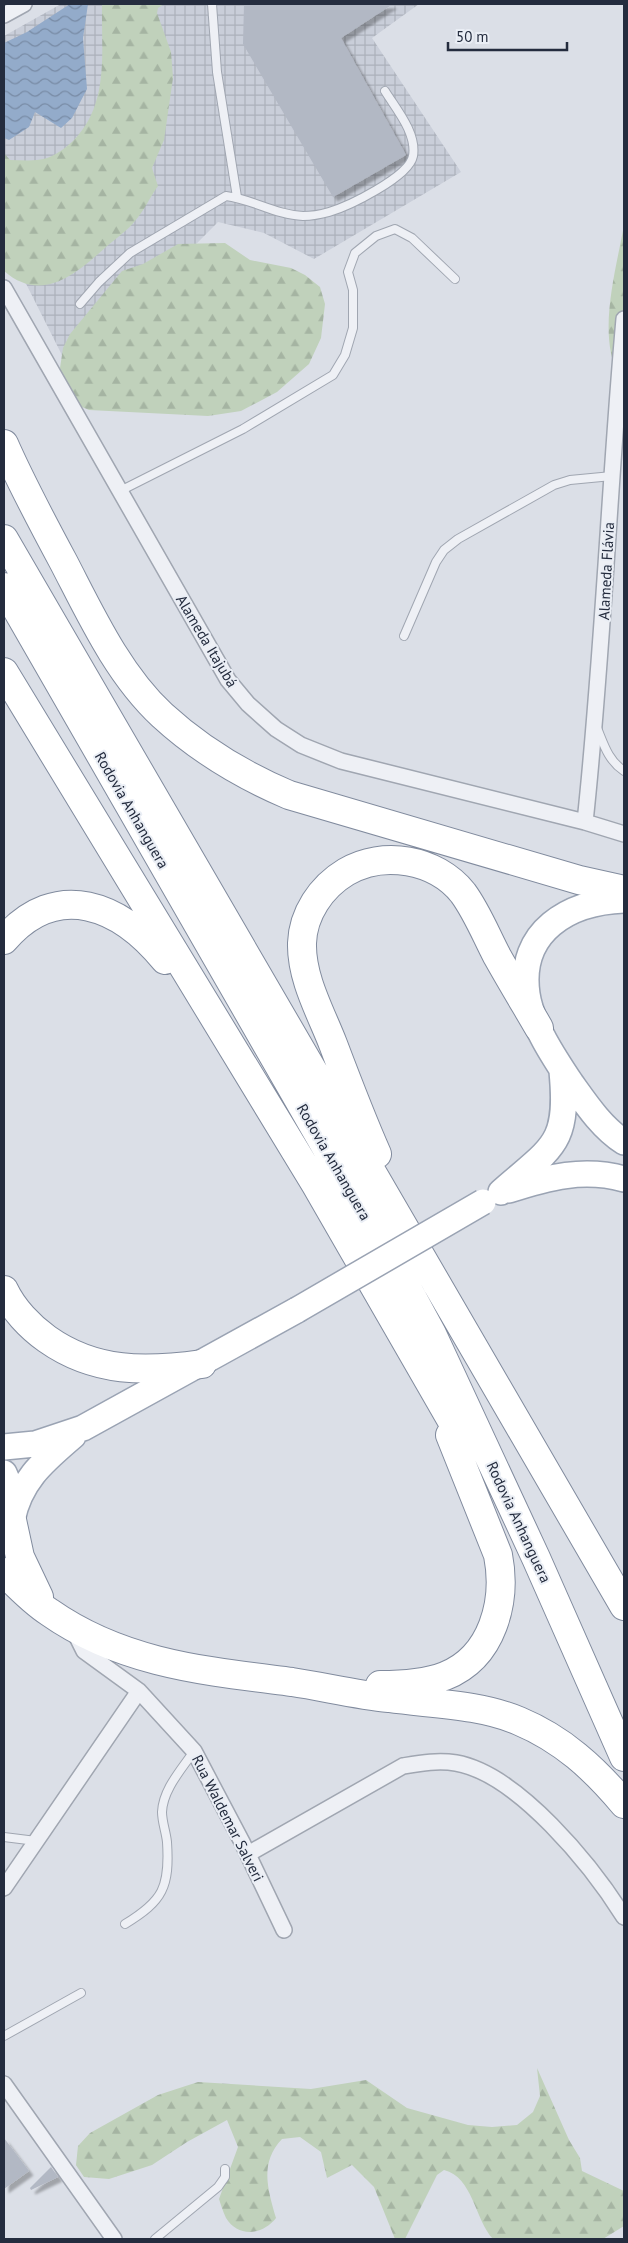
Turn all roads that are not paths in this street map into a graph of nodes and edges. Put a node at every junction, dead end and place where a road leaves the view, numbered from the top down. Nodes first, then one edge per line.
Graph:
1 (24, 4) edge
2 (212, 4) edge
3 (4, 15) edge
4 (385, 91) dead end
5 (238, 197) junction
6 (455, 279) dead end
7 (4, 288) edge
8 (80, 304) dead end
9 (624, 320) edge
10 (4, 444) edge
11 (612, 476) junction
12 (120, 491) junction
13 (4, 539) edge
14 (4, 587) edge
15 (404, 636) dead end
16 (4, 672) edge
17 (596, 725) junction
18 (624, 772) edge
19 (585, 822) junction
20 (624, 834) edge
21 (624, 890) edge
22 (624, 900) edge
23 (4, 940) edge
24 (216, 1023) junction
25 (539, 1028) junction
26 (562, 1069) junction
27 (624, 1142) edge
28 (624, 1179) edge
29 (492, 1197) junction
30 (431, 1277) junction
31 (4, 1290) edge
32 (418, 1363) junction
33 (202, 1364) junction
34 (82, 1428) junction
35 (4, 1447) edge
36 (4, 1473) edge
37 (10, 1516) edge
38 (536, 1558) junction
39 (4, 1572) edge
40 (624, 1606) edge
41 (47, 1612) junction
42 (77, 1630) junction
43 (293, 1682) junction
44 (139, 1691) junction
45 (194, 1751) junction
46 (624, 1757) edge
47 (624, 1804) edge
48 (4, 1838) edge
49 (36, 1841) junction
50 (248, 1854) junction
51 (4, 1888) edge
52 (624, 1917) edge
53 (125, 1924) dead end
54 (284, 1930) dead end
55 (81, 1993) dead end
56 (4, 2036) edge
57 (4, 2084) edge
58 (225, 2169) dead end
59 (114, 2239) edge
60 (154, 2239) edge

1 - 3 street
2 - 5 lane
4 - 5 lane
5 - 8 lane
6 - 12 lane
7 - 12 street, Alameda Itajubá
9 - 11 street, Alameda Flávia
10 - 21 highway
11 - 15 lane
11 - 17 street, Alameda Flávia
12 - 19 street, Alameda Itajubá
13 - 30 highway, Rodovia Anhanguera
14 - 38 highway, Rodovia Anhanguera
16 - 24 highway
17 - 18 lane
17 - 19 street, Alameda Flávia
19 - 20 street, Alameda Itajubá
22 - 25 main road
23 - 24 highway
24 - 32 highway
25 - 26 main road
25 - 30 highway
26 - 27 main road
26 - 29 main road
28 - 29 main road
29 - 33 main road, bridge
30 - 40 highway, Rodovia Anhanguera
31 - 33 highway
32 - 38 highway
32 - 43 highway
33 - 34 main road
34 - 35 main road
34 - 37 main road
36 - 37 main road
37 - 41 highway
38 - 46 highway, Rodovia Anhanguera
39 - 41 highway
41 - 42 highway
42 - 43 highway
42 - 44 street, Rua Waldemar Salveri
43 - 47 highway
44 - 45 street, Rua Waldemar Salveri
44 - 49 street
45 - 50 street, Rua Waldemar Salveri
45 - 53 lane
48 - 49 lane
49 - 51 street
50 - 52 street
50 - 54 street, Rua Waldemar Salveri
55 - 56 lane
57 - 59 street
58 - 60 lane

